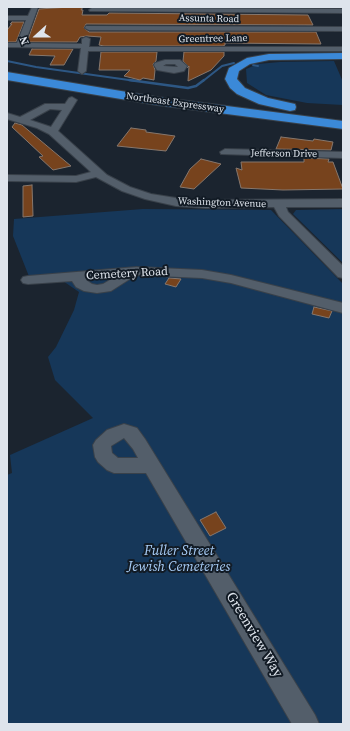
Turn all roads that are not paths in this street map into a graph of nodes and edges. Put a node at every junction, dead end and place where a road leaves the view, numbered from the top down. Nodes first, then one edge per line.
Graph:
1 (35, 7) edge
2 (319, 9) edge
3 (343, 11) edge
4 (91, 17) edge
5 (7, 18) edge
6 (31, 18) junction
7 (329, 29) junction
8 (343, 29) edge
9 (7, 45) edge
10 (20, 45) junction
11 (86, 48) junction
12 (340, 48) edge
13 (171, 50) junction
14 (172, 61) dead end
15 (7, 69) edge
16 (82, 71) dead end
17 (7, 76) edge
18 (316, 114) junction
19 (7, 116) edge
20 (343, 117) edge
21 (22, 120) junction
22 (343, 125) edge
23 (53, 132) junction
24 (225, 152) dead end
25 (343, 155) edge
26 (98, 173) junction
27 (7, 178) edge
28 (343, 203) edge
29 (279, 204) junction
30 (343, 274) edge
31 (28, 280) dead end
32 (343, 308) edge
33 (151, 465) dead end
34 (306, 724) edge

1 - 6 street
2 - 3 street
2 - 4 street
2 - 7 street
4 - 7 street, Assunta Road
4 - 11 street
5 - 6 street
6 - 10 street
7 - 8 street, Assunta Road
7 - 12 street
9 - 10 street, Greentree Lane
10 - 11 street, Greentree Lane
11 - 13 street, Greentree Lane
11 - 16 street
12 - 13 street, Greentree Lane
12 - 18 highway
13 - 14 street
15 - 18 highway, Northeast Expressway
17 - 22 highway, Northeast Expressway
18 - 20 highway, Northeast Expressway
19 - 21 street, Washington Avenue
21 - 23 street, Washington Avenue
21 - 23 street
23 - 26 street, Washington Avenue
24 - 25 street, Jefferson Drive
26 - 27 street
26 - 29 street, Washington Avenue
28 - 29 street, Washington Avenue
29 - 30 street
31 - 32 street, Cemetery Road
33 - 34 street, Greenview Way

